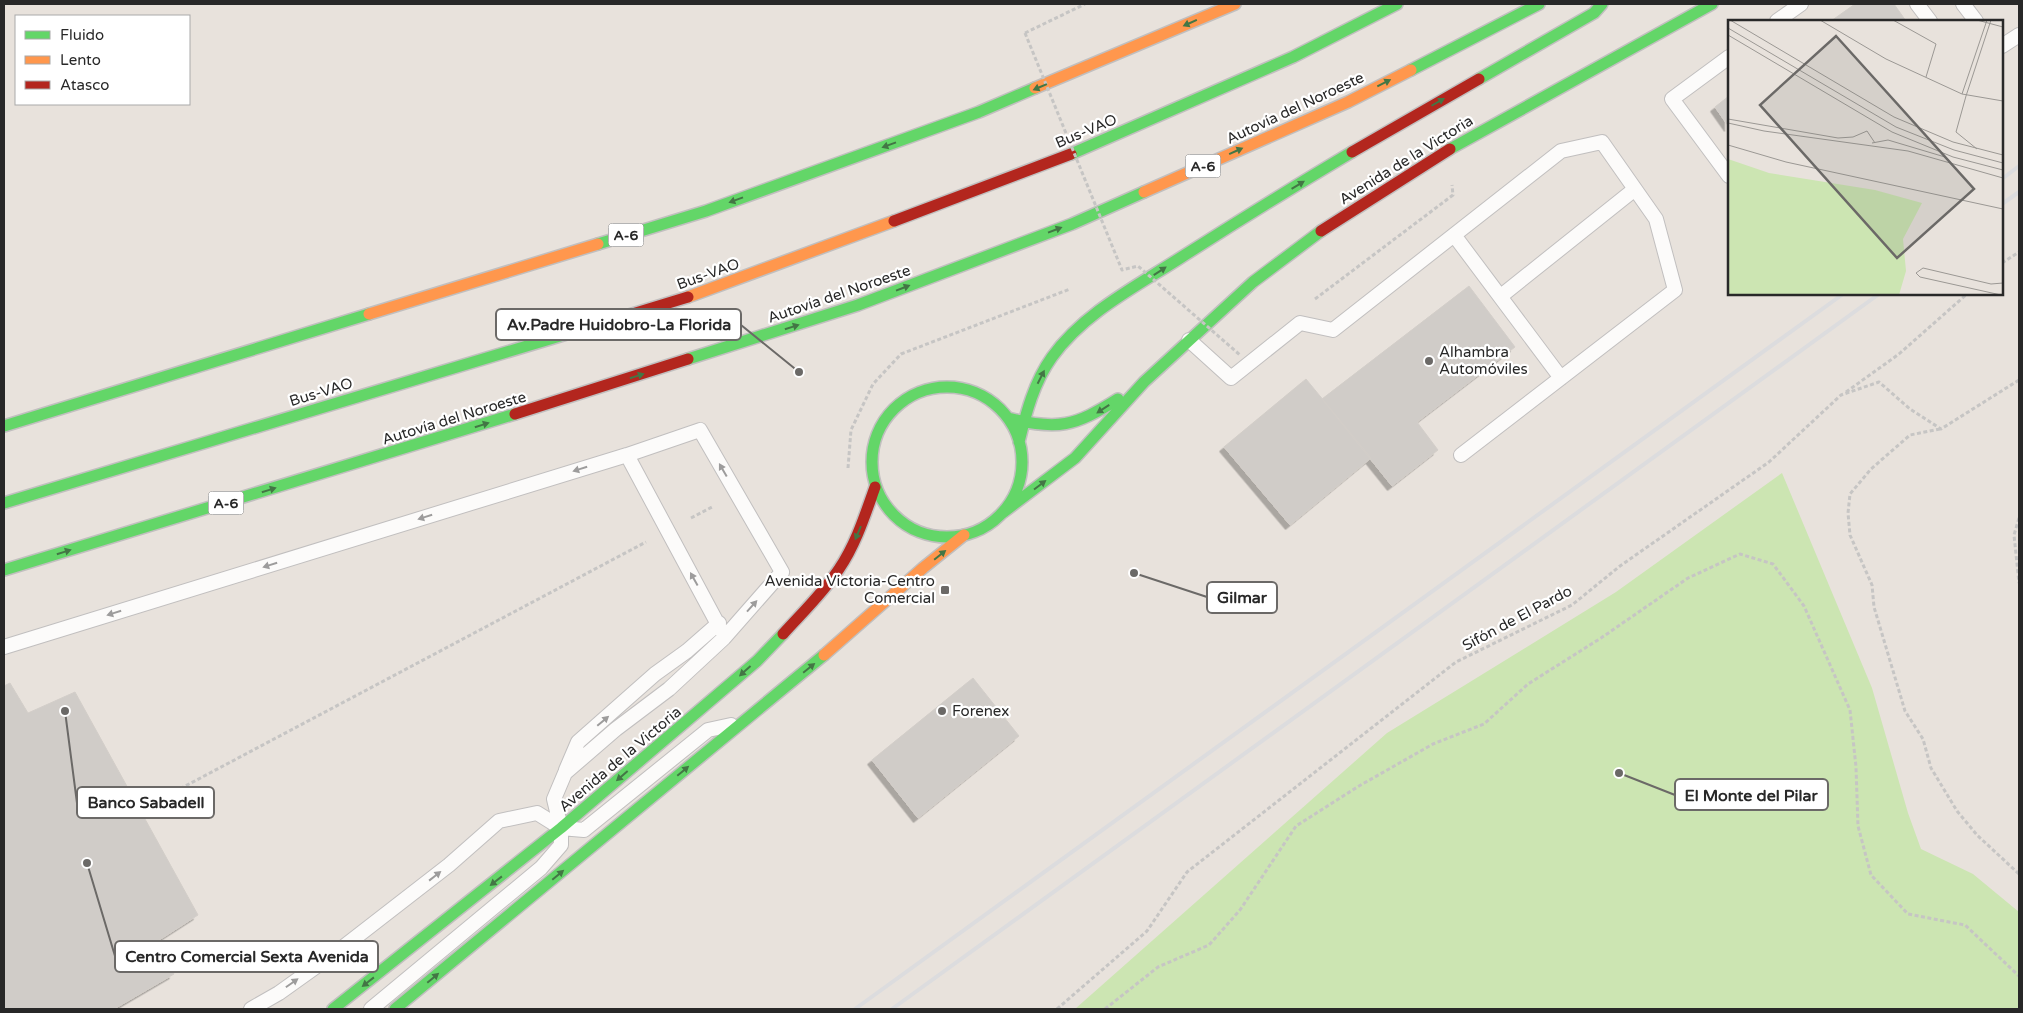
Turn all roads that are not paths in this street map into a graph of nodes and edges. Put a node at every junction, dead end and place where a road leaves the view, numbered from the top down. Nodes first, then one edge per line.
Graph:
1 (1235, 4) edge
2 (1397, 4) edge
3 (1539, 4) edge
4 (1602, 4) edge
5 (1712, 4) edge
6 (1800, 4) edge
7 (1917, 4) edge
8 (1963, 4) edge
9 (1778, 20) edge
10 (1929, 20) edge
11 (1975, 20) edge
12 (2019, 35) edge
13 (2003, 45) edge
14 (1728, 58) edge
15 (1728, 175) edge
16 (1635, 188) junction
17 (1454, 235) junction
18 (1501, 296) junction
19 (1189, 340) junction
20 (1561, 378) junction
21 (1144, 382) junction
22 (1008, 418) junction
23 (1023, 423) junction
24 (4, 426) edge
25 (1019, 442) junction
26 (627, 455) junction
27 (1461, 455) dead end
28 (875, 487) junction
29 (4, 503) edge
30 (1001, 514) junction
31 (964, 535) junction
32 (4, 570) edge
33 (719, 623) junction
34 (724, 638) junction
35 (4, 647) edge
36 (741, 723) junction
37 (565, 773) junction
38 (561, 828) junction
39 (251, 1009) edge
40 (334, 1009) edge
41 (370, 1009) edge
42 (395, 1009) edge

1 -> 24 main road, A-6
2 - 29 main road, Bus-VAO
32 -> 3 main road, Autovía del Noroeste / A-6
23 -> 4 main road
5 - 19 main road, Avenida de la Victoria
6 - 9 lane
7 - 10 lane
8 - 11 lane
12 - 13 lane
14 - 15 lane
16 - 17 lane
16 - 18 lane
16 - 20 lane
17 - 18 lane
17 - 19 lane
18 - 20 lane
19 - 21 main road, Avenida de la Victoria
20 - 27 lane
21 -> 23 main road, Avenida de la Victoria
30 -> 21 main road, Avenida de la Victoria
22 - 23 main road, Avenida de la Victoria
22 - 25 main road
22 - 28 main road
23 - 25 main road
25 - 30 main road
33 -> 26 lane
34 -> 26 lane
26 -> 35 lane
28 - 31 main road
28 -> 38 main road, Avenida de la Victoria
30 - 31 main road
36 -> 31 main road
33 - 34 lane
37 -> 33 lane
34 - 37 lane
36 - 38 lane
42 -> 36 main road
37 - 38 lane
39 -> 38 lane
38 -> 40 main road, Avenida de la Victoria
38 - 41 lane

